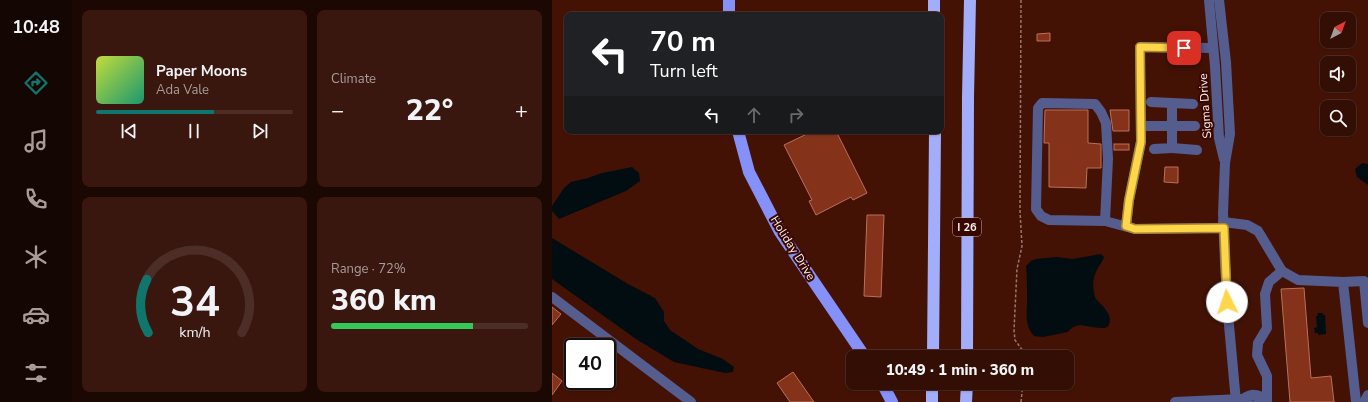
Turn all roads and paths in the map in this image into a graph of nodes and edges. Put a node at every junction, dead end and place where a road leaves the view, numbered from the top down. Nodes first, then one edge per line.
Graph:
1 (729, 0) edge
2 (934, 0) edge
3 (970, 0) edge
4 (1022, 0) edge
5 (1209, 0) edge
6 (1220, 0) edge
7 (729, 12) edge
8 (934, 12) edge
9 (1213, 48) junction
10 (1151, 102) dead end
11 (1172, 103) junction
12 (1193, 104) dead end
13 (1141, 126) junction
14 (1173, 126) junction
15 (1196, 126) dead end
16 (739, 134) edge
17 (935, 134) edge
18 (1172, 148) junction
19 (1154, 149) dead end
20 (1197, 150) dead end
21 (1225, 163) junction
22 (1105, 221) junction
23 (1224, 225) junction
24 (1126, 226) junction
25 (1282, 271) junction
26 (1344, 282) junction
27 (552, 297) edge
28 (1368, 323) edge
29 (860, 350) edge
30 (933, 350) edge
31 (967, 350) edge
32 (1022, 350) edge
33 (886, 390) edge
34 (932, 390) edge
35 (967, 390) edge
36 (1022, 390) edge
37 (1368, 395) edge
38 (1241, 400) edge
39 (1264, 401) edge
40 (691, 402) edge
41 (892, 402) edge
42 (932, 402) edge
43 (966, 402) edge
44 (1021, 402) edge
45 (1176, 402) edge
46 (1356, 402) edge
47 (1364, 402) edge

1 - 7 main road
2 - 8 highway
3 - 31 highway, I 26
4 - 32 path
5 - 9 street, Sigma Drive
6 - 21 street, Sigma Drive
9 - 13 street
9 - 21 street, Sigma Drive
10 - 11 street
11 - 12 street
11 - 14 street
13 - 14 street
13 - 24 street
14 - 15 street
14 - 18 street
16 - 29 main road, Holiday Drive
17 - 30 highway
18 - 19 street
18 - 20 street
21 - 23 street, Sigma Drive
22 - 22 street
22 - 24 street
23 - 24 street
23 - 25 street
23 - 38 street, Sigma Drive
25 - 26 street
25 - 39 street
26 - 28 street
26 - 46 street
27 - 40 street
33 - 41 main road
34 - 42 highway
35 - 43 highway
36 - 44 path
37 - 47 street
38 - 39 street
38 - 45 street

